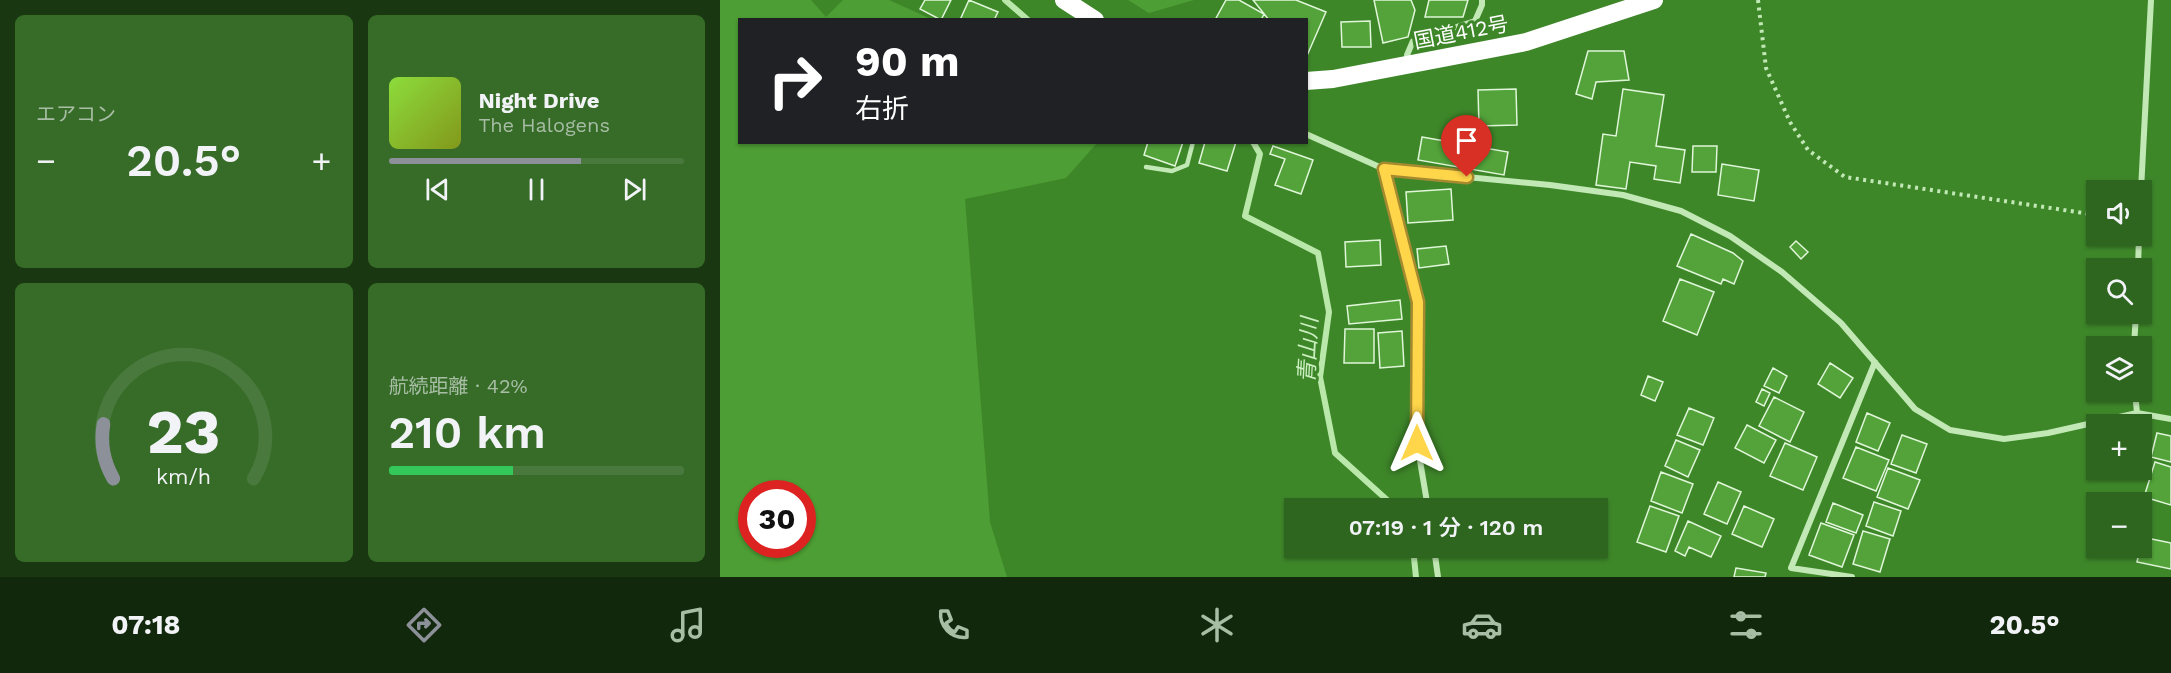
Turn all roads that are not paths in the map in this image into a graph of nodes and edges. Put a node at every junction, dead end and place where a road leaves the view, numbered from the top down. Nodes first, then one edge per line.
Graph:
1 (1064, 0) edge
2 (1482, 0) edge
3 (1654, 0) edge
4 (2151, 0) edge
5 (1092, 18) edge
6 (1408, 65) junction
7 (1308, 81) edge
8 (1308, 135) edge
9 (1192, 144) edge
10 (1146, 167) dead end
11 (1384, 169) junction
12 (2142, 180) edge
13 (1875, 362) junction
14 (2136, 402) edge
15 (2137, 413) junction
16 (2171, 419) edge
17 (1426, 498) edge
18 (1435, 558) edge
19 (1438, 577) edge
20 (1852, 577) edge

1 - 5 highway
2 - 6 street
3 - 6 highway, 国道412号
4 - 12 street
6 - 7 highway, 国道412号
8 - 11 street
9 - 10 lane
11 - 13 street
11 - 17 street
13 - 15 street
13 - 20 street
14 - 15 street
15 - 16 street
18 - 19 street

